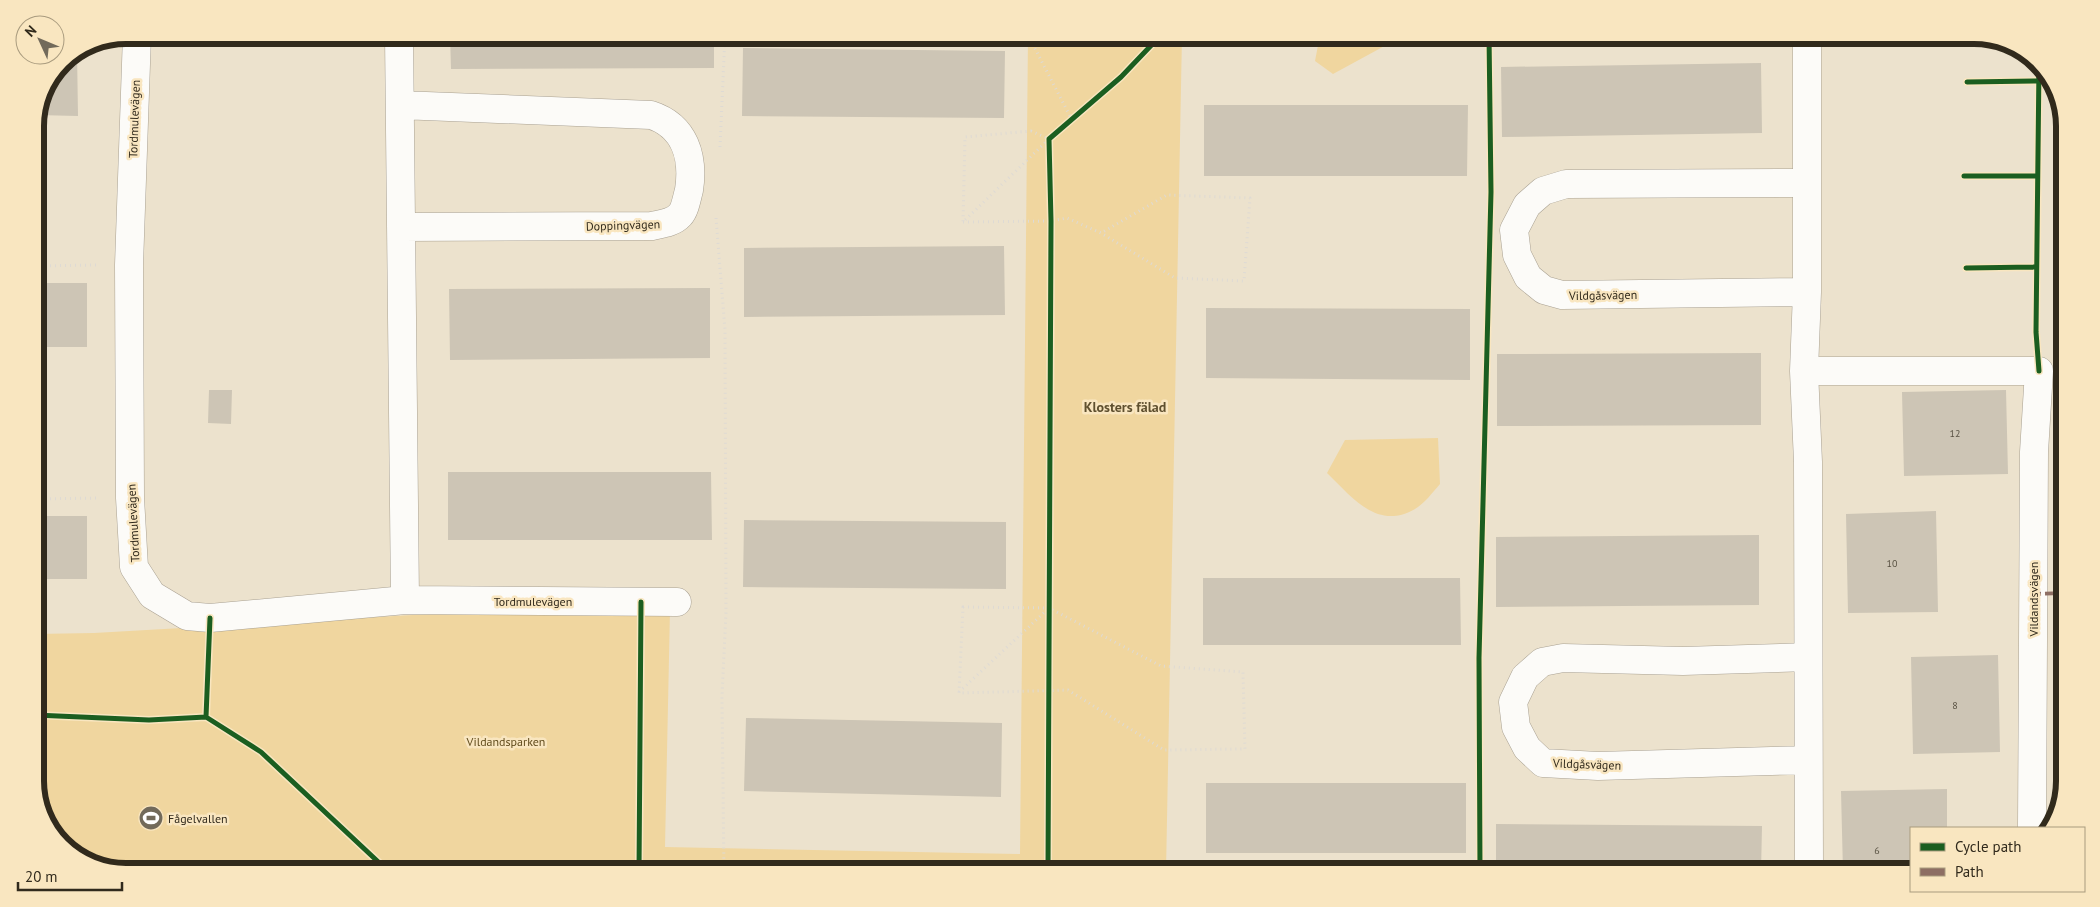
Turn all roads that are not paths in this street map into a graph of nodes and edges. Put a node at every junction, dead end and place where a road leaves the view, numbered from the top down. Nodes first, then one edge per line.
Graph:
1 (137, 44) edge
2 (400, 44) edge
3 (1807, 44) edge
4 (400, 106) junction
5 (1807, 183) junction
6 (401, 227) junction
7 (1808, 292) junction
8 (1804, 371) junction
9 (404, 600) junction
10 (677, 602) dead end
11 (1808, 657) junction
12 (1808, 760) junction
13 (2032, 827) edge
14 (1809, 863) edge

1 - 9 street, Tordmulevägen
2 - 4 street
3 - 5 street
4 - 6 street
4 - 6 street, Doppingvägen
5 - 7 street
5 - 7 street, Vildgåsvägen
6 - 9 street
7 - 8 street
8 - 11 street
8 - 13 street, Vildandsvägen
9 - 10 street, Tordmulevägen
11 - 12 street
11 - 12 street, Vildgåsvägen
12 - 14 street

